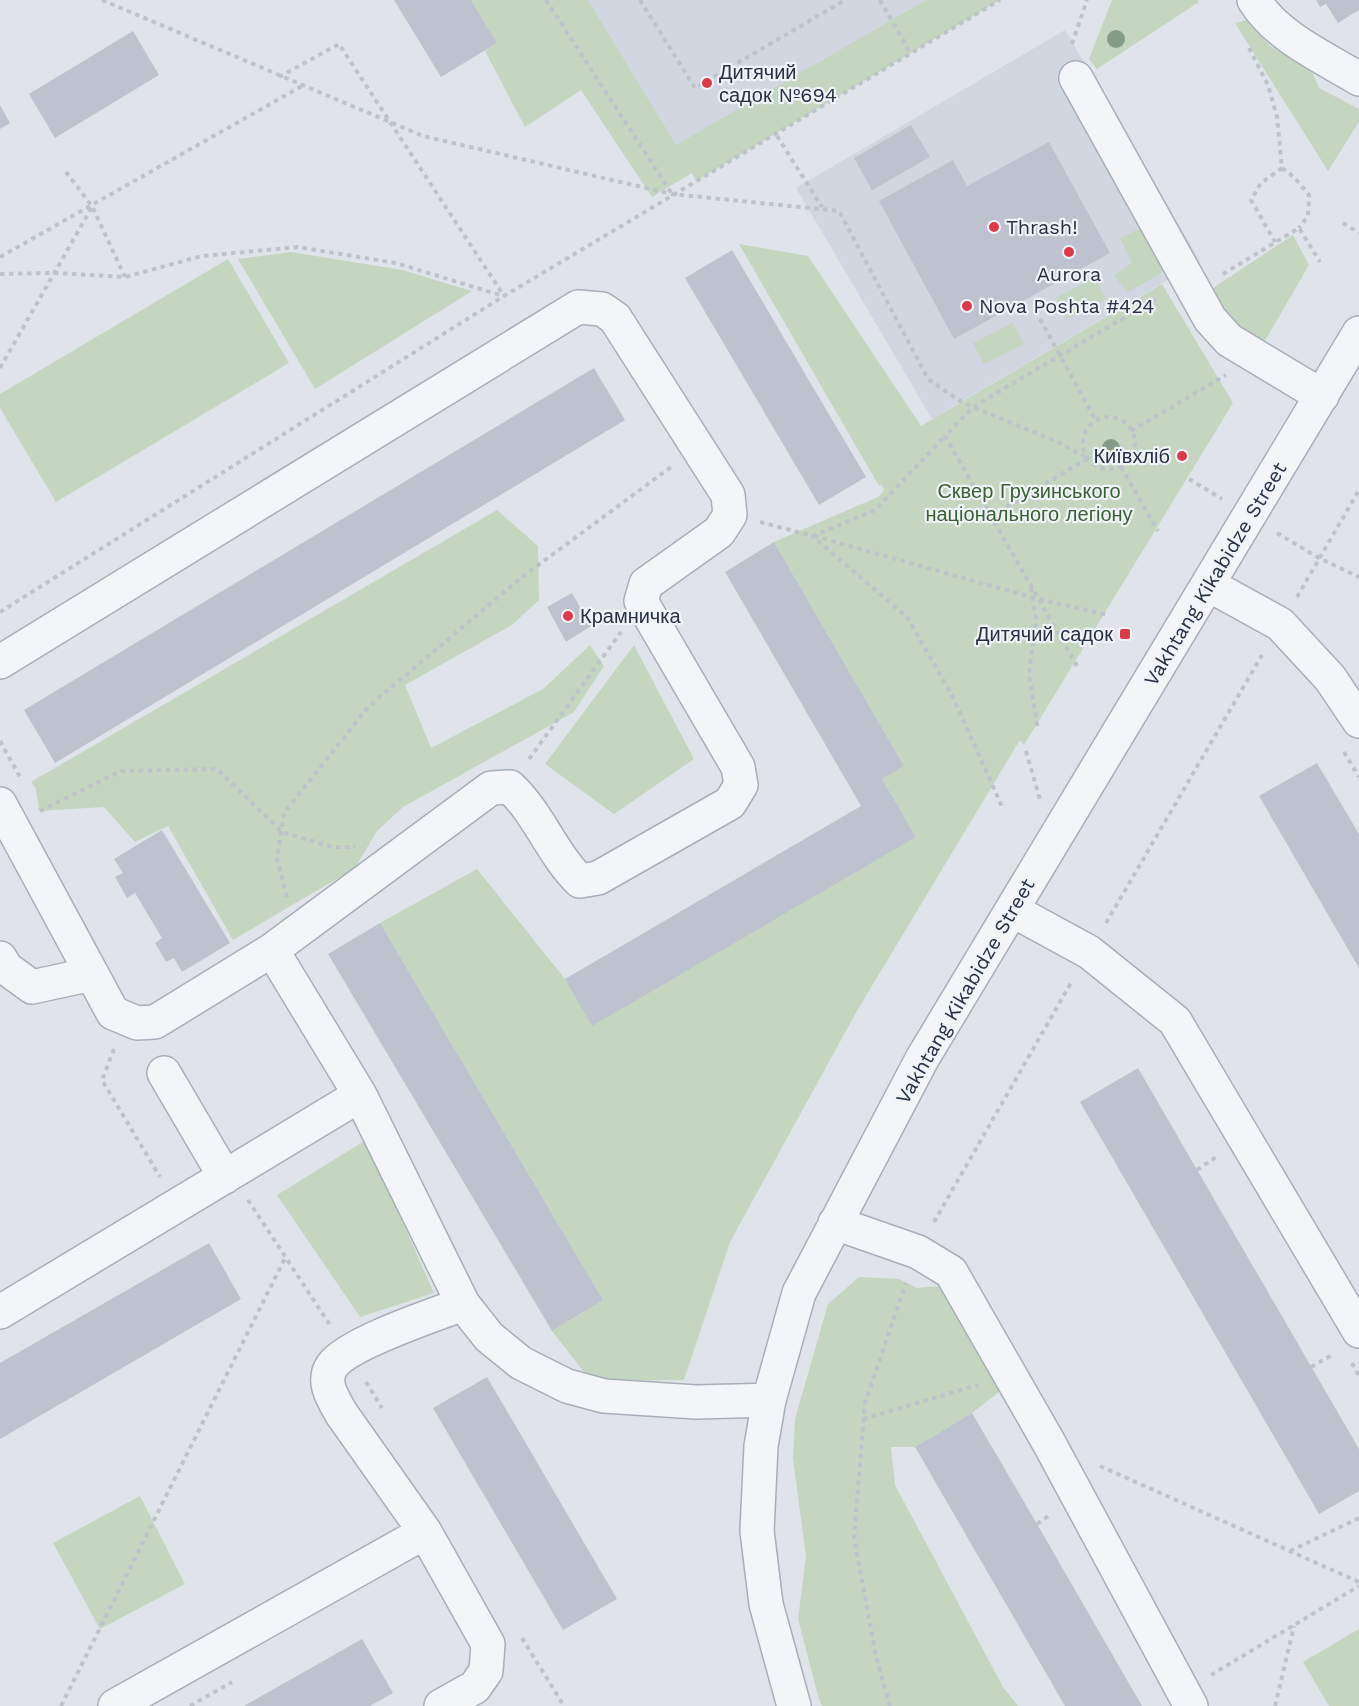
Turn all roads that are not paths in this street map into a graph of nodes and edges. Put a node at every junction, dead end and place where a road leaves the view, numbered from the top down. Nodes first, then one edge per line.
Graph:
1 (1254, 0) edge
2 (1076, 78) road end
3 (1359, 79) edge
4 (1359, 333) edge
5 (1322, 396) junction
6 (1209, 585) junction
7 (0, 662) edge
8 (1359, 721) edge
9 (0, 804) edge
10 (1012, 910) junction
11 (284, 941) junction
12 (0, 958) edge
13 (92, 974) junction
14 (164, 1073) dead end
15 (360, 1095) junction
16 (228, 1175) junction
17 (835, 1223) junction
18 (463, 1304) junction
19 (0, 1312) edge
20 (1359, 1331) edge
21 (769, 1400) junction
22 (424, 1532) junction
23 (1187, 1699) edge
24 (115, 1706) edge
25 (441, 1706) edge
26 (794, 1706) edge

1 - 3 street
2 - 5 street
4 - 5 street, Vakhtang Kikabidze Street
5 - 6 street, Vakhtang Kikabidze Street
6 - 8 street
6 - 10 street, Vakhtang Kikabidze Street
7 - 11 street
9 - 13 street
10 - 17 street, Vakhtang Kikabidze Street
10 - 20 street
11 - 13 street
11 - 15 street
12 - 13 street
14 - 16 street
15 - 16 street
15 - 18 street
16 - 19 street
17 - 21 street, Vakhtang Kikabidze Street
17 - 23 street
18 - 21 street
18 - 22 street
21 - 26 street, Vakhtang Kikabidze Street
22 - 24 street
22 - 25 street

